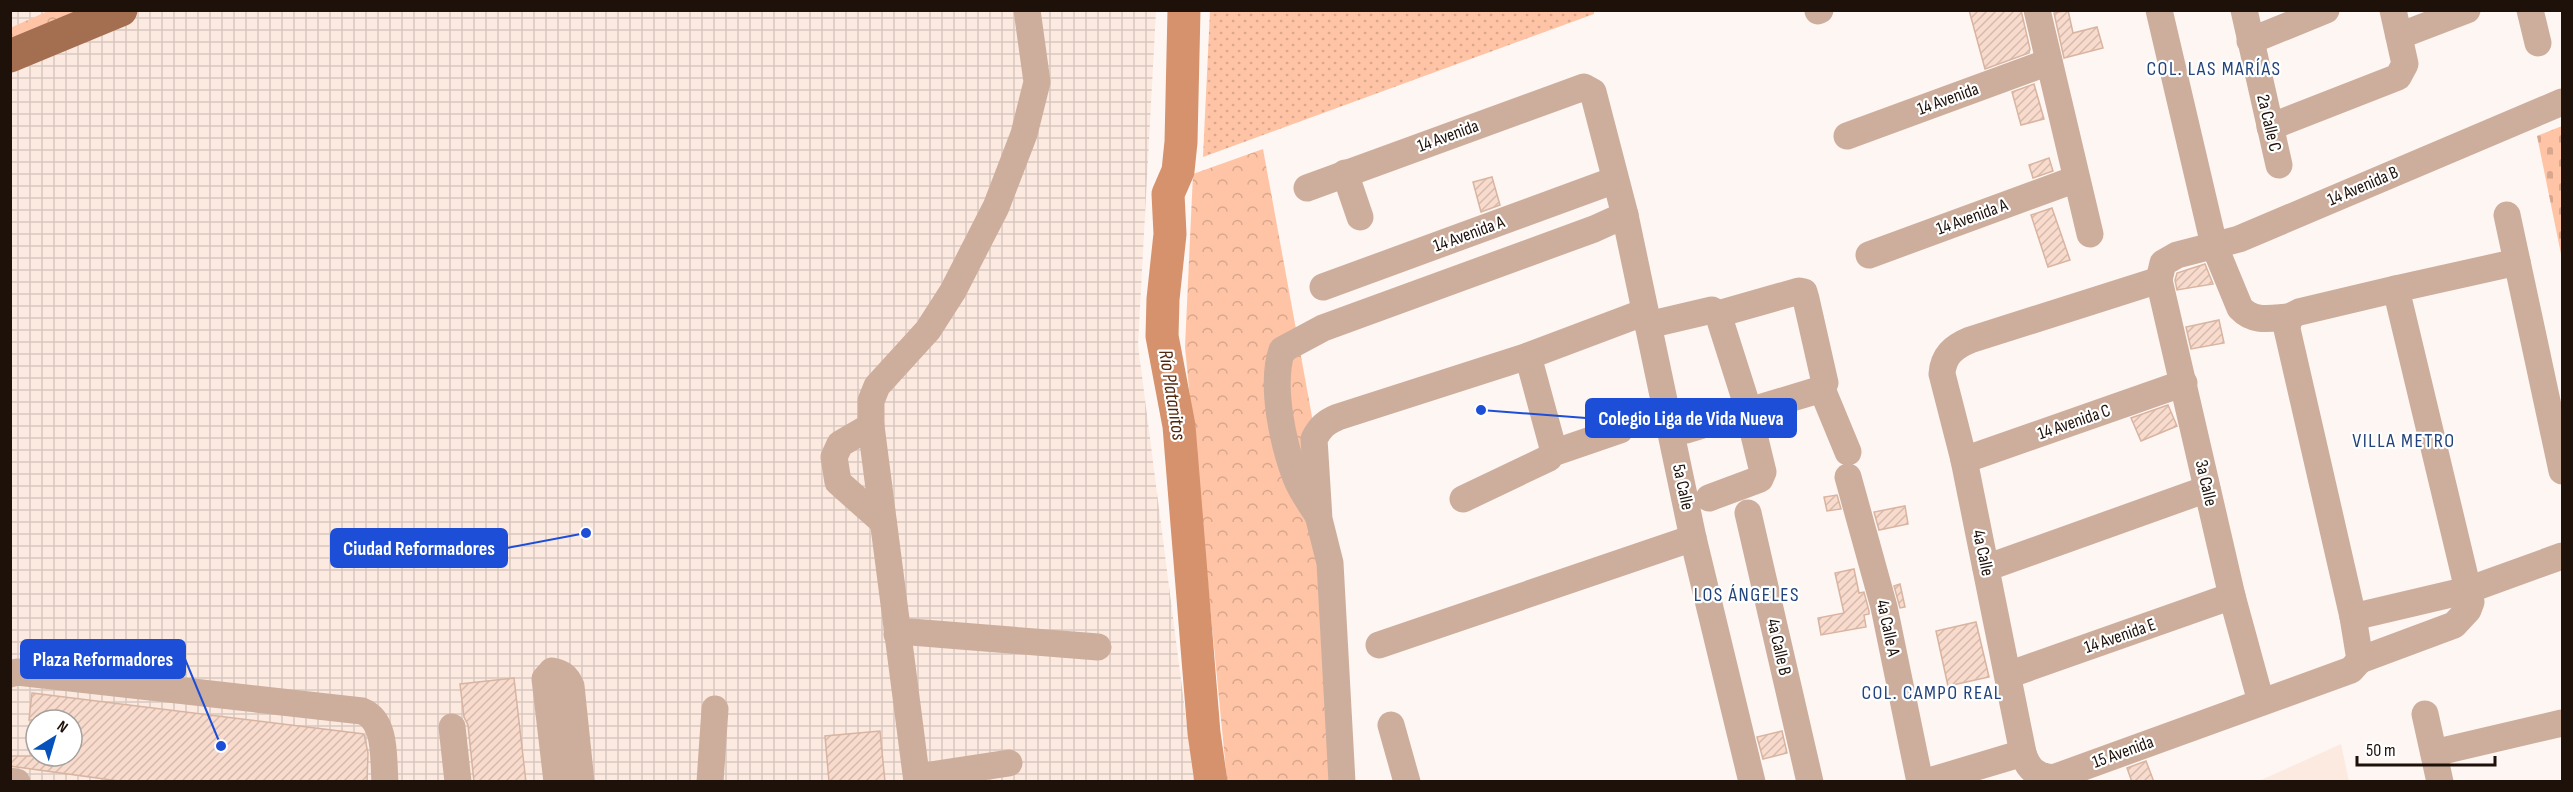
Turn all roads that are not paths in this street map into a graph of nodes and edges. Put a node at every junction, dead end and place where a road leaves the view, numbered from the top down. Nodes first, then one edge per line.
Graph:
1 (121, 10) edge
2 (1027, 10) edge
3 (2037, 10) edge
4 (2159, 10) edge
5 (2244, 10) edge
6 (2326, 10) edge
7 (2467, 10) edge
8 (2530, 10) edge
9 (2396, 23) edge
10 (2250, 41) junction
11 (2538, 43) dead end
12 (10, 56) edge
13 (2049, 62) junction
14 (1589, 89) joint
15 (2562, 102) edge
16 (2270, 127) junction
17 (1847, 136) dead end
18 (2278, 165) dead end
19 (1346, 173) junction
20 (2076, 179) junction
21 (1615, 180) junction
22 (1307, 188) dead end
23 (1625, 215) junction
24 (2507, 215) dead end
25 (1360, 217) dead end
26 (2090, 234) dead end
27 (2214, 245) junction
28 (1869, 255) dead end
29 (2517, 262) junction
30 (2161, 271) junction
31 (1323, 287) dead end
32 (2396, 289) junction
33 (1718, 314) junction
34 (2289, 317) junction
35 (1647, 318) junction
36 (1948, 355) joint
37 (1528, 356) junction
38 (2184, 383) junction
39 (1822, 389) junction
40 (1748, 410) junction
41 (871, 426) junction
42 (1620, 430) dead end
43 (1686, 430) dead end
44 (1553, 453) junction
45 (1964, 460) junction
46 (2562, 471) edge
47 (2207, 489) junction
48 (1709, 498) dead end
49 (1463, 500) dead end
50 (1748, 513) dead end
51 (1319, 519) junction
52 (883, 522) junction
53 (1693, 538) junction
54 (2562, 556) edge
55 (1986, 568) junction
56 (2468, 590) junction
57 (2232, 596) junction
58 (2354, 617) junction
59 (897, 634) junction
60 (1379, 645) dead end
61 (1098, 647) dead end
62 (2360, 660) junction
63 (10, 674) edge
64 (2008, 675) junction
65 (2261, 702) junction
66 (715, 709) dead end
67 (2425, 714) dead end
68 (2562, 723) edge
69 (1391, 725) dead end
70 (452, 727) dead end
71 (2024, 753) junction
72 (2434, 753) junction
73 (1009, 764) dead end
74 (917, 779) edge
75 (10, 781) edge
76 (17, 782) edge
77 (385, 782) edge
78 (458, 782) edge
79 (557, 782) edge
80 (581, 782) edge
81 (710, 782) edge
82 (1342, 782) edge
83 (1407, 782) edge
84 (1752, 782) edge
85 (1810, 782) edge
86 (1920, 782) edge
87 (1926, 782) edge
88 (2440, 782) edge

1 - 12 main road
2 - 41 street
3 - 13 street
4 - 27 street
5 - 10 street, 2a Calle C
6 - 10 street
7 - 9 street
8 - 11 street
9 - 16 street
10 - 16 street, 2a Calle C
13 - 17 street, 14 Avenida
13 - 20 street
14 - 19 street, 14 Avenida
14 - 21 street, 5a Calle
15 - 27 street, 14 Avenida B
16 - 18 street, 2a Calle C
19 - 22 street, 14 Avenida
19 - 25 street
20 - 26 street
20 - 28 street, 14 Avenida A
21 - 23 street, 5a Calle
21 - 31 street, 14 Avenida A
23 - 35 street, 5a Calle
23 - 51 street
24 - 29 street
27 - 30 street, 14 Avenida B
27 - 34 street
29 - 32 street
29 - 46 street
30 - 36 street, 14 Avenida B
30 - 38 street, 3a Calle
32 - 34 street
32 - 56 street
33 - 35 street
33 - 39 street, 4a Calle A
33 - 40 street
34 - 58 street
35 - 37 street
35 - 53 street, 5a Calle
36 - 45 street, 4a Calle
37 - 44 street
37 - 51 street
38 - 45 street, 14 Avenida C
38 - 47 street, 3a Calle
39 - 40 street
39 - 86 street, 4a Calle A
40 - 43 street
40 - 48 street
41 - 52 street
41 - 52 street
42 - 44 street
44 - 49 street
45 - 55 street, 4a Calle
47 - 55 street
47 - 57 street, 3a Calle
50 - 85 street, 4a Calle B
51 - 82 street
52 - 59 street
53 - 60 street
53 - 84 street, 5a Calle
54 - 56 street
55 - 64 street, 4a Calle
56 - 58 street
56 - 62 street, 15 Avenida
57 - 64 street, 14 Avenida E
57 - 65 street, 3a Calle
58 - 62 street
59 - 61 street
59 - 74 street
62 - 65 street, 15 Avenida
63 - 77 street
64 - 71 street, 4a Calle
65 - 71 street, 15 Avenida
66 - 81 street
67 - 72 street
68 - 72 street
69 - 83 street
70 - 78 street
71 - 87 street
72 - 88 street
73 - 74 street
75 - 76 street
79 - 80 street

